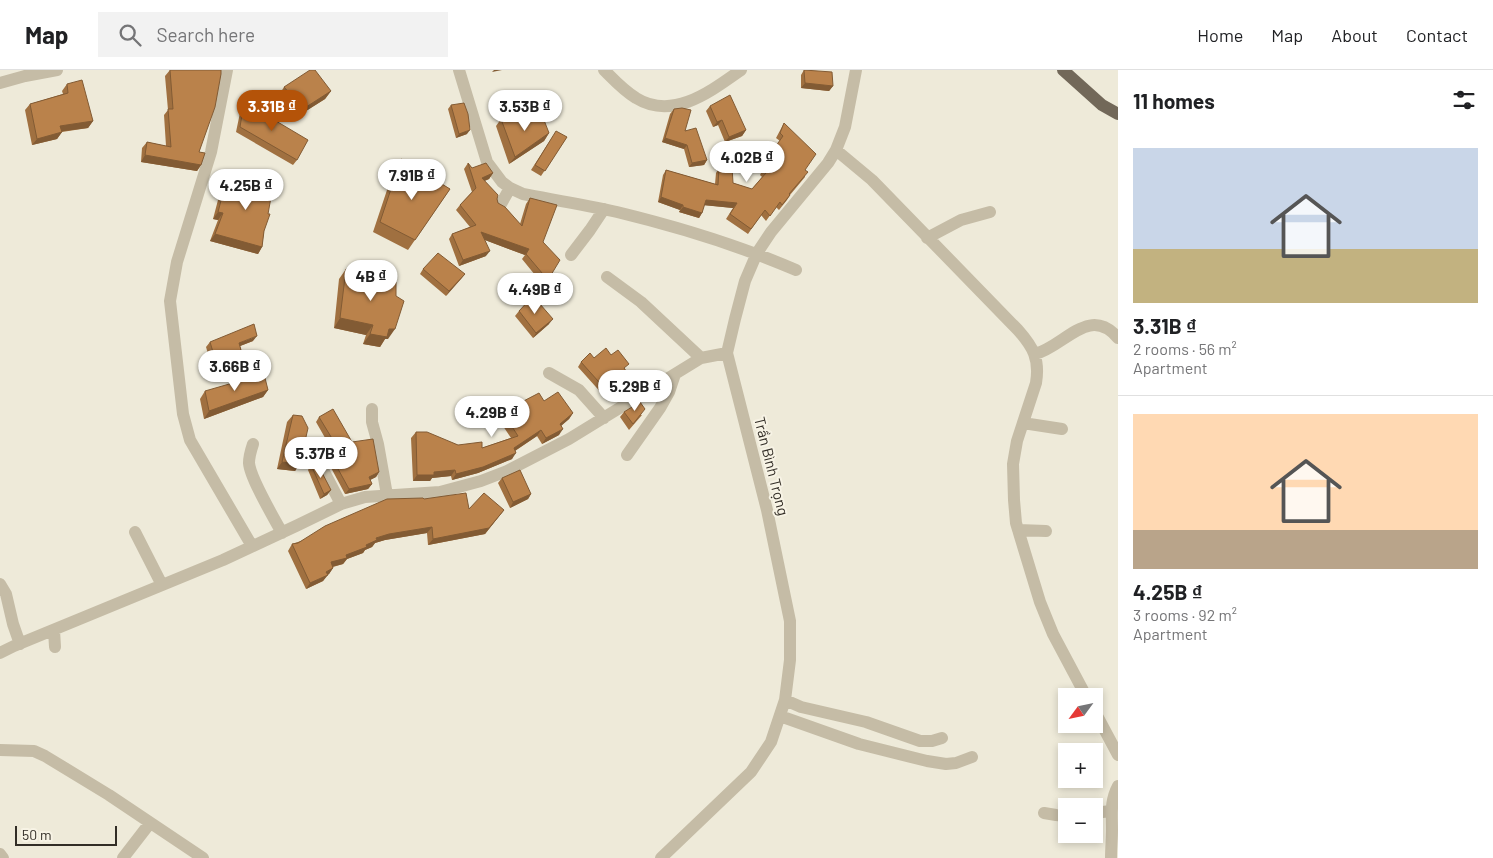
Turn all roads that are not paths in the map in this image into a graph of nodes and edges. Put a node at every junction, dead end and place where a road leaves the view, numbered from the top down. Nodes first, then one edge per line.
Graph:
1 (57, 70) edge
2 (227, 70) edge
3 (459, 70) edge
4 (604, 70) edge
5 (741, 70) edge
6 (856, 70) edge
7 (1063, 70) edge
8 (0, 83) edge
9 (1118, 114) edge
10 (836, 150) junction
11 (510, 188) junction
12 (501, 204) edge
13 (604, 210) junction
14 (990, 212) dead end
15 (927, 238) junction
16 (757, 253) junction
17 (571, 255) dead end
18 (796, 270) dead end
19 (607, 278) dead end
20 (1118, 338) edge
21 (728, 352) junction
22 (1035, 354) junction
23 (701, 358) junction
24 (549, 373) dead end
25 (675, 374) junction
26 (372, 408) dead end
27 (604, 418) junction
28 (1023, 423) junction
29 (1062, 429) dead end
30 (253, 444) dead end
31 (627, 455) dead end
32 (321, 466) edge
33 (387, 495) junction
34 (341, 504) junction
35 (1018, 530) junction
36 (1046, 531) dead end
37 (135, 532) dead end
38 (282, 533) junction
39 (252, 546) junction
40 (0, 584) edge
41 (162, 585) junction
42 (54, 630) junction
43 (20, 644) junction
44 (55, 647) dead end
45 (0, 653) edge
46 (1082, 688) edge
47 (786, 700) junction
48 (780, 716) junction
49 (1103, 727) edge
50 (942, 738) dead end
51 (0, 750) edge
52 (1118, 755) edge
53 (972, 757) dead end
54 (1118, 786) edge
55 (1111, 811) junction
56 (1103, 812) edge
57 (1044, 813) dead end
58 (1058, 816) edge
59 (150, 823) junction
60 (0, 854) edge
61 (3, 858) edge
62 (123, 858) edge
63 (202, 858) edge
64 (661, 858) edge
65 (1111, 858) edge

1 - 8 street
2 - 39 street
3 - 11 street
4 - 5 street
6 - 10 street, Trần Bình Trọng
7 - 9 main road
10 - 15 street
10 - 16 street, Trần Bình Trọng
11 - 12 street
11 - 13 street
13 - 16 street
13 - 17 street
14 - 15 street
15 - 22 street
16 - 18 street
16 - 21 street, Trần Bình Trọng
19 - 23 street
20 - 22 street
21 - 23 street
21 - 47 street, Trần Bình Trọng
22 - 28 street
23 - 25 street
24 - 27 street
25 - 27 street
25 - 31 street
26 - 33 street
27 - 33 street
28 - 29 street
28 - 35 street
30 - 38 street
32 - 34 street
33 - 34 street
34 - 38 street
35 - 36 street
35 - 46 street
37 - 41 street
38 - 39 street
39 - 41 street
40 - 43 street
41 - 42 street
42 - 43 street
42 - 44 street
43 - 45 street
47 - 48 street, Trần Bình Trọng
47 - 50 street
48 - 53 street
48 - 64 street, Trần Bình Trọng
49 - 52 street
51 - 59 street
54 - 55 street
55 - 56 street
55 - 65 street
57 - 58 street
59 - 62 street
59 - 63 street
60 - 61 street

